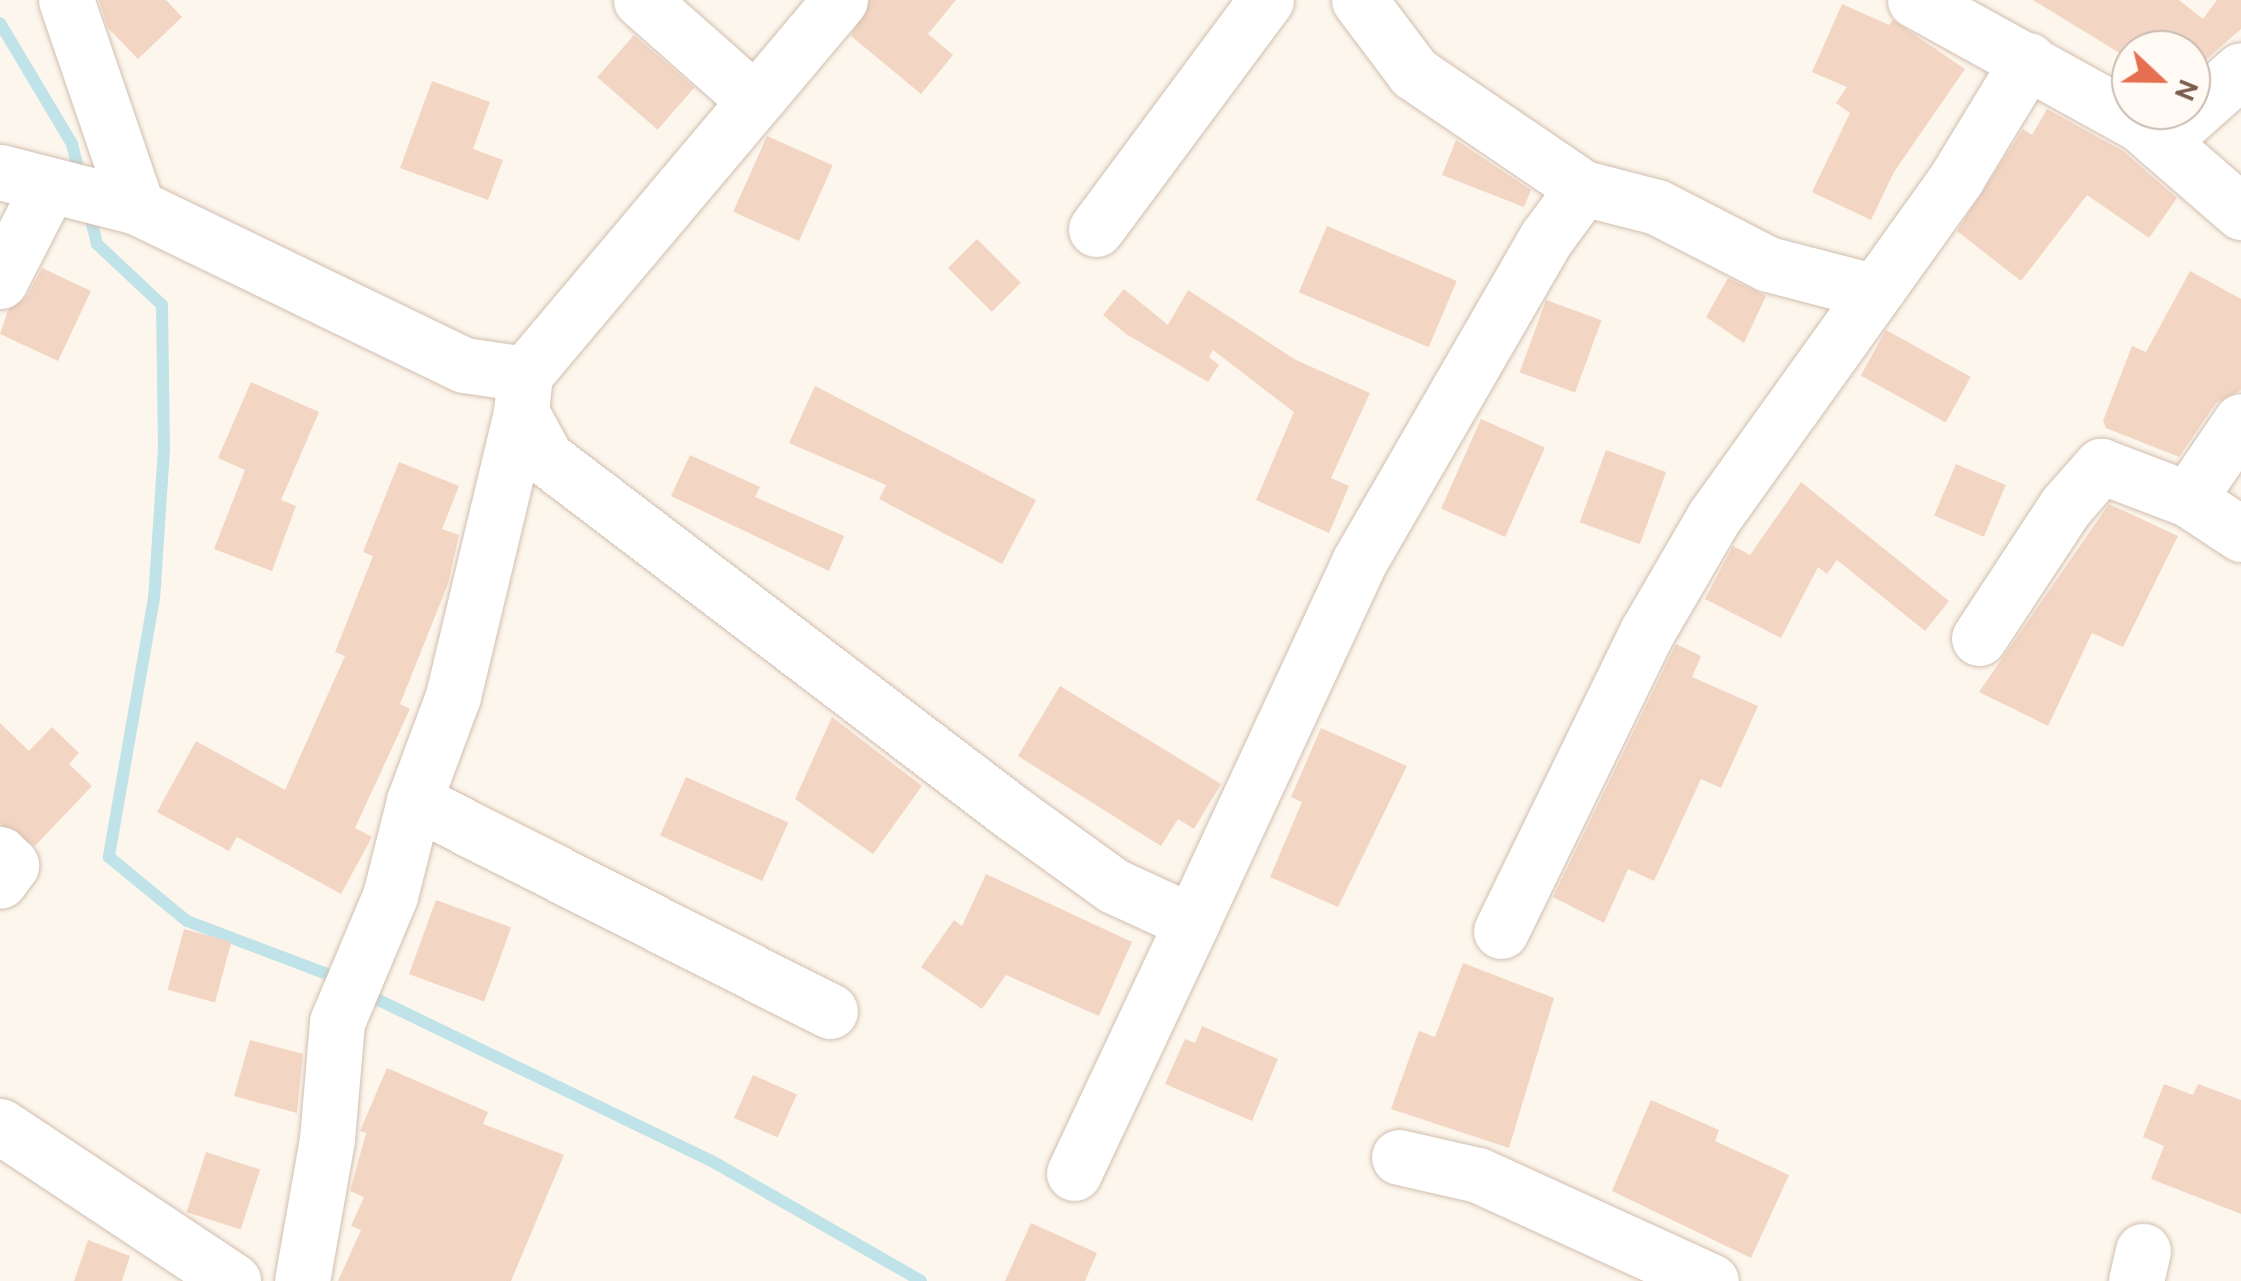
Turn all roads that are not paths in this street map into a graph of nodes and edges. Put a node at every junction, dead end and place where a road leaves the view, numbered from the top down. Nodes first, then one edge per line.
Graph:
1 (66, 0) edge
2 (641, 0) edge
3 (840, 0) edge
4 (1266, 0) edge
5 (1359, 0) edge
6 (1914, 0) edge
7 (2028, 60) junction
8 (2241, 70) edge
9 (753, 99) junction
10 (2160, 142) junction
11 (1584, 188) junction
12 (72, 192) edge
13 (2241, 212) edge
14 (1096, 230) dead end
15 (0, 281) edge
16 (1872, 291) junction
17 (523, 393) junction
18 (2241, 421) edge
19 (2188, 499) junction
20 (2241, 534) edge
21 (1979, 638) dead end
22 (414, 802) junction
23 (0, 854) edge
24 (0, 882) edge
25 (1192, 922) junction
26 (1501, 931) dead end
27 (830, 1011) dead end
28 (0, 1126) edge
29 (1399, 1157) dead end
30 (1074, 1173) dead end
31 (233, 1281) edge
32 (302, 1281) edge
33 (1711, 1281) edge

1 - 12 street
2 - 9 street
3 - 9 street
4 - 14 street
5 - 11 street
6 - 7 street
7 - 10 street
7 - 16 street
8 - 10 street
9 - 17 street
10 - 13 street
11 - 16 street
11 - 25 street
12 - 15 street
12 - 17 street
16 - 26 street
17 - 22 street
17 - 25 street
18 - 19 street
19 - 20 street
19 - 21 street
22 - 27 street
22 - 32 street
23 - 24 street
25 - 30 street
28 - 31 street
29 - 33 street

